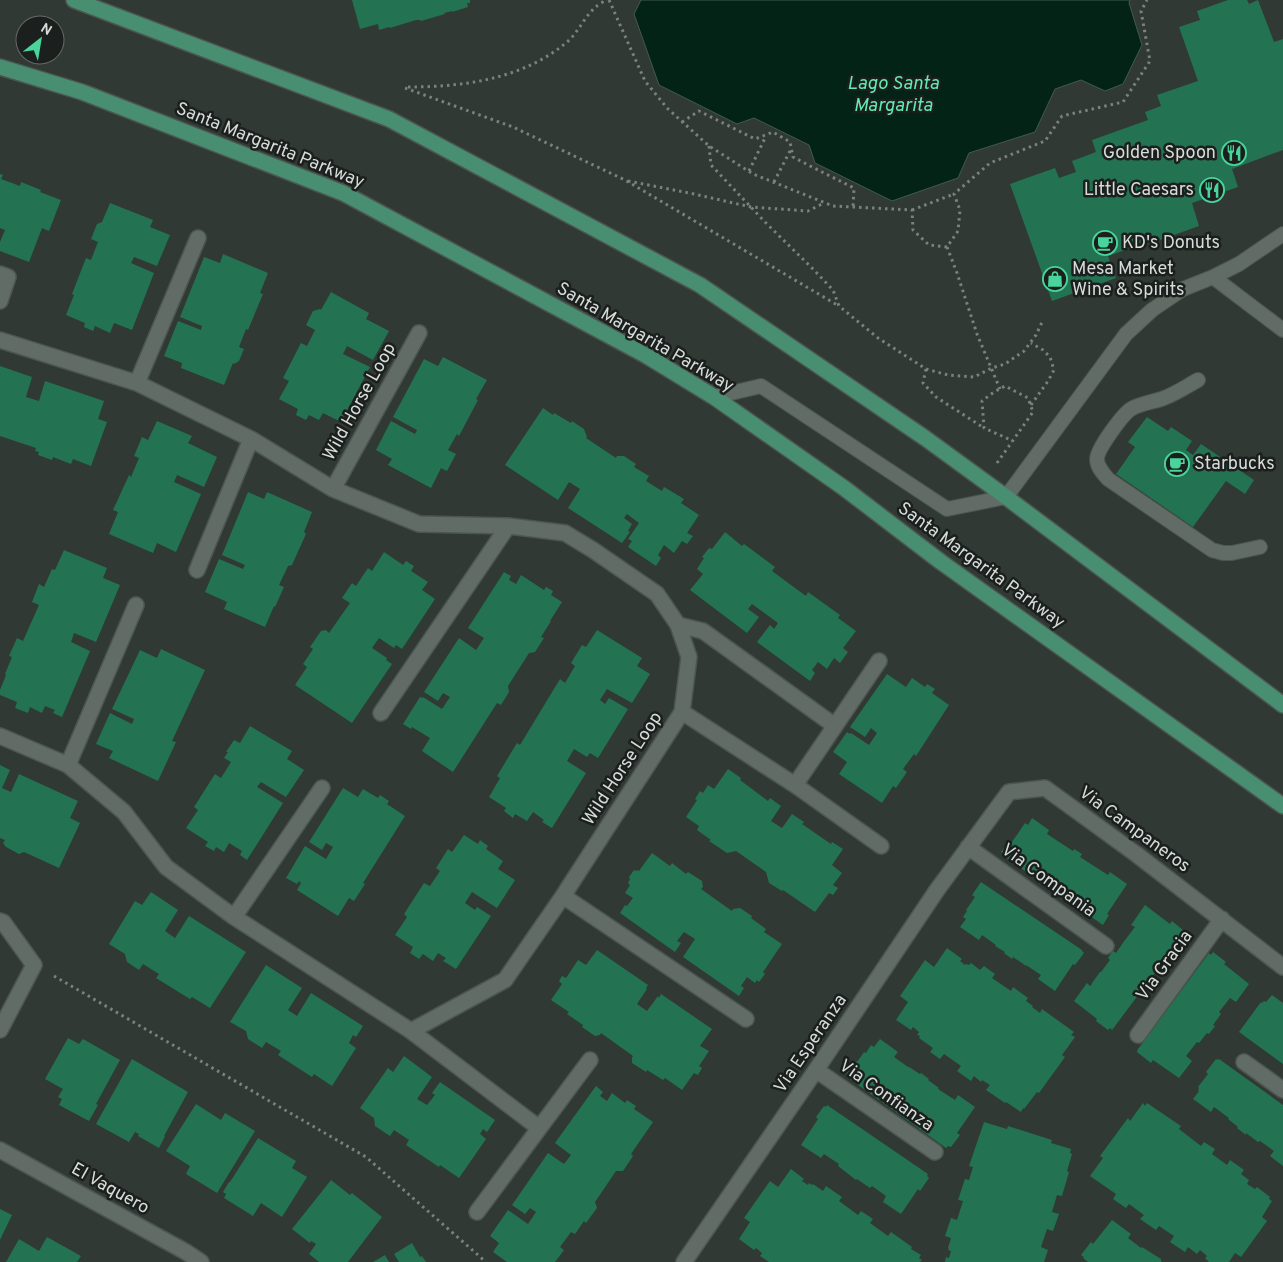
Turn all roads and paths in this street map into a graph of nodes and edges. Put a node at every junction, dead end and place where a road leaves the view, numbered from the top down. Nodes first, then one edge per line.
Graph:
1 (74, 0) edge
2 (608, 0) edge
3 (1147, 0) edge
4 (0, 67) edge
5 (682, 122) junction
6 (766, 135) junction
7 (709, 146) junction
8 (792, 149) junction
9 (749, 171) junction
10 (625, 180) junction
11 (774, 182) junction
12 (954, 194) junction
13 (825, 202) junction
14 (751, 207) junction
15 (852, 207) junction
16 (912, 210) junction
17 (1283, 234) edge
18 (198, 238) dead end
19 (947, 247) junction
20 (0, 274) edge
21 (1213, 277) junction
22 (0, 300) edge
23 (839, 306) junction
24 (1043, 320) dead end
25 (1283, 330) edge
26 (419, 333) dead end
27 (0, 340) edge
28 (1031, 343) junction
29 (992, 368) junction
30 (926, 369) junction
31 (1198, 380) dead end
32 (137, 383) junction
33 (1000, 389) junction
34 (714, 397) junction
35 (1030, 405) junction
36 (984, 428) junction
37 (251, 439) junction
38 (333, 489) junction
39 (1006, 496) junction
40 (508, 526) junction
41 (1260, 547) dead end
42 (197, 570) dead end
43 (136, 604) dead end
44 (678, 625) junction
45 (879, 661) dead end
46 (1283, 705) edge
47 (682, 712) junction
48 (381, 713) dead end
49 (835, 726) junction
50 (0, 736) edge
51 (68, 765) junction
52 (795, 785) junction
53 (322, 788) dead end
54 (1283, 806) edge
55 (881, 846) dead end
56 (968, 847) junction
57 (563, 896) junction
58 (234, 916) junction
59 (1222, 919) junction
60 (0, 921) edge
61 (1106, 946) dead end
62 (34, 965) junction
63 (1283, 967) edge
64 (746, 1019) dead end
65 (0, 1030) edge
66 (411, 1031) junction
67 (1138, 1035) dead end
68 (590, 1060) dead end
69 (1244, 1062) dead end
70 (816, 1070) junction
71 (1283, 1090) edge
72 (539, 1128) junction
73 (0, 1150) edge
74 (935, 1152) dead end
75 (477, 1212) dead end
76 (202, 1262) edge
77 (486, 1262) edge
78 (684, 1262) edge

1 - 39 main road
2 - 5 path
2 - 10 path
3 - 12 path
4 - 34 main road, Santa Margarita Parkway
5 - 6 path
5 - 7 path
6 - 8 path
6 - 9 path
7 - 9 path
7 - 14 path
8 - 11 path
8 - 15 path
9 - 11 path
10 - 14 path
10 - 23 path
11 - 13 path
12 - 16 path
12 - 19 path
13 - 14 path
13 - 15 path
14 - 23 path
15 - 16 path
16 - 19 path
17 - 21 lane
18 - 32 street
19 - 29 path
20 - 22 street
21 - 25 lane
21 - 39 lane
23 - 30 path
24 - 28 path
26 - 38 street, Wild Horse Loop
27 - 32 street, Wild Horse Loop
28 - 29 path
28 - 35 path
29 - 30 path
29 - 33 path
30 - 36 path
31 - 41 lane
32 - 37 street, Wild Horse Loop
33 - 35 path
33 - 36 path
34 - 39 lane
34 - 54 main road, Santa Margarita Parkway
35 - 36 path
37 - 38 street, Wild Horse Loop
37 - 42 street
38 - 40 street, Wild Horse Loop
39 - 46 main road
40 - 44 street, Wild Horse Loop
40 - 48 street
43 - 51 street
44 - 47 street, Wild Horse Loop
44 - 49 street
45 - 49 street
47 - 52 street
47 - 57 street, Wild Horse Loop
49 - 52 street
50 - 51 street
51 - 58 street
52 - 55 street
53 - 58 street
56 - 59 street, Via Campaneros
56 - 61 street, Via Compania
56 - 70 street, Via Esperanza
57 - 64 street
57 - 66 street, Wild Horse Loop
58 - 66 street
59 - 63 street, Via Campaneros
59 - 67 street, Via Gracia
60 - 62 street
62 - 65 street
62 - 77 path
66 - 72 street
68 - 72 street
69 - 71 street
70 - 74 street, Via Confianza
70 - 78 street, Via Esperanza
72 - 75 street
73 - 76 street, El Vaquero

